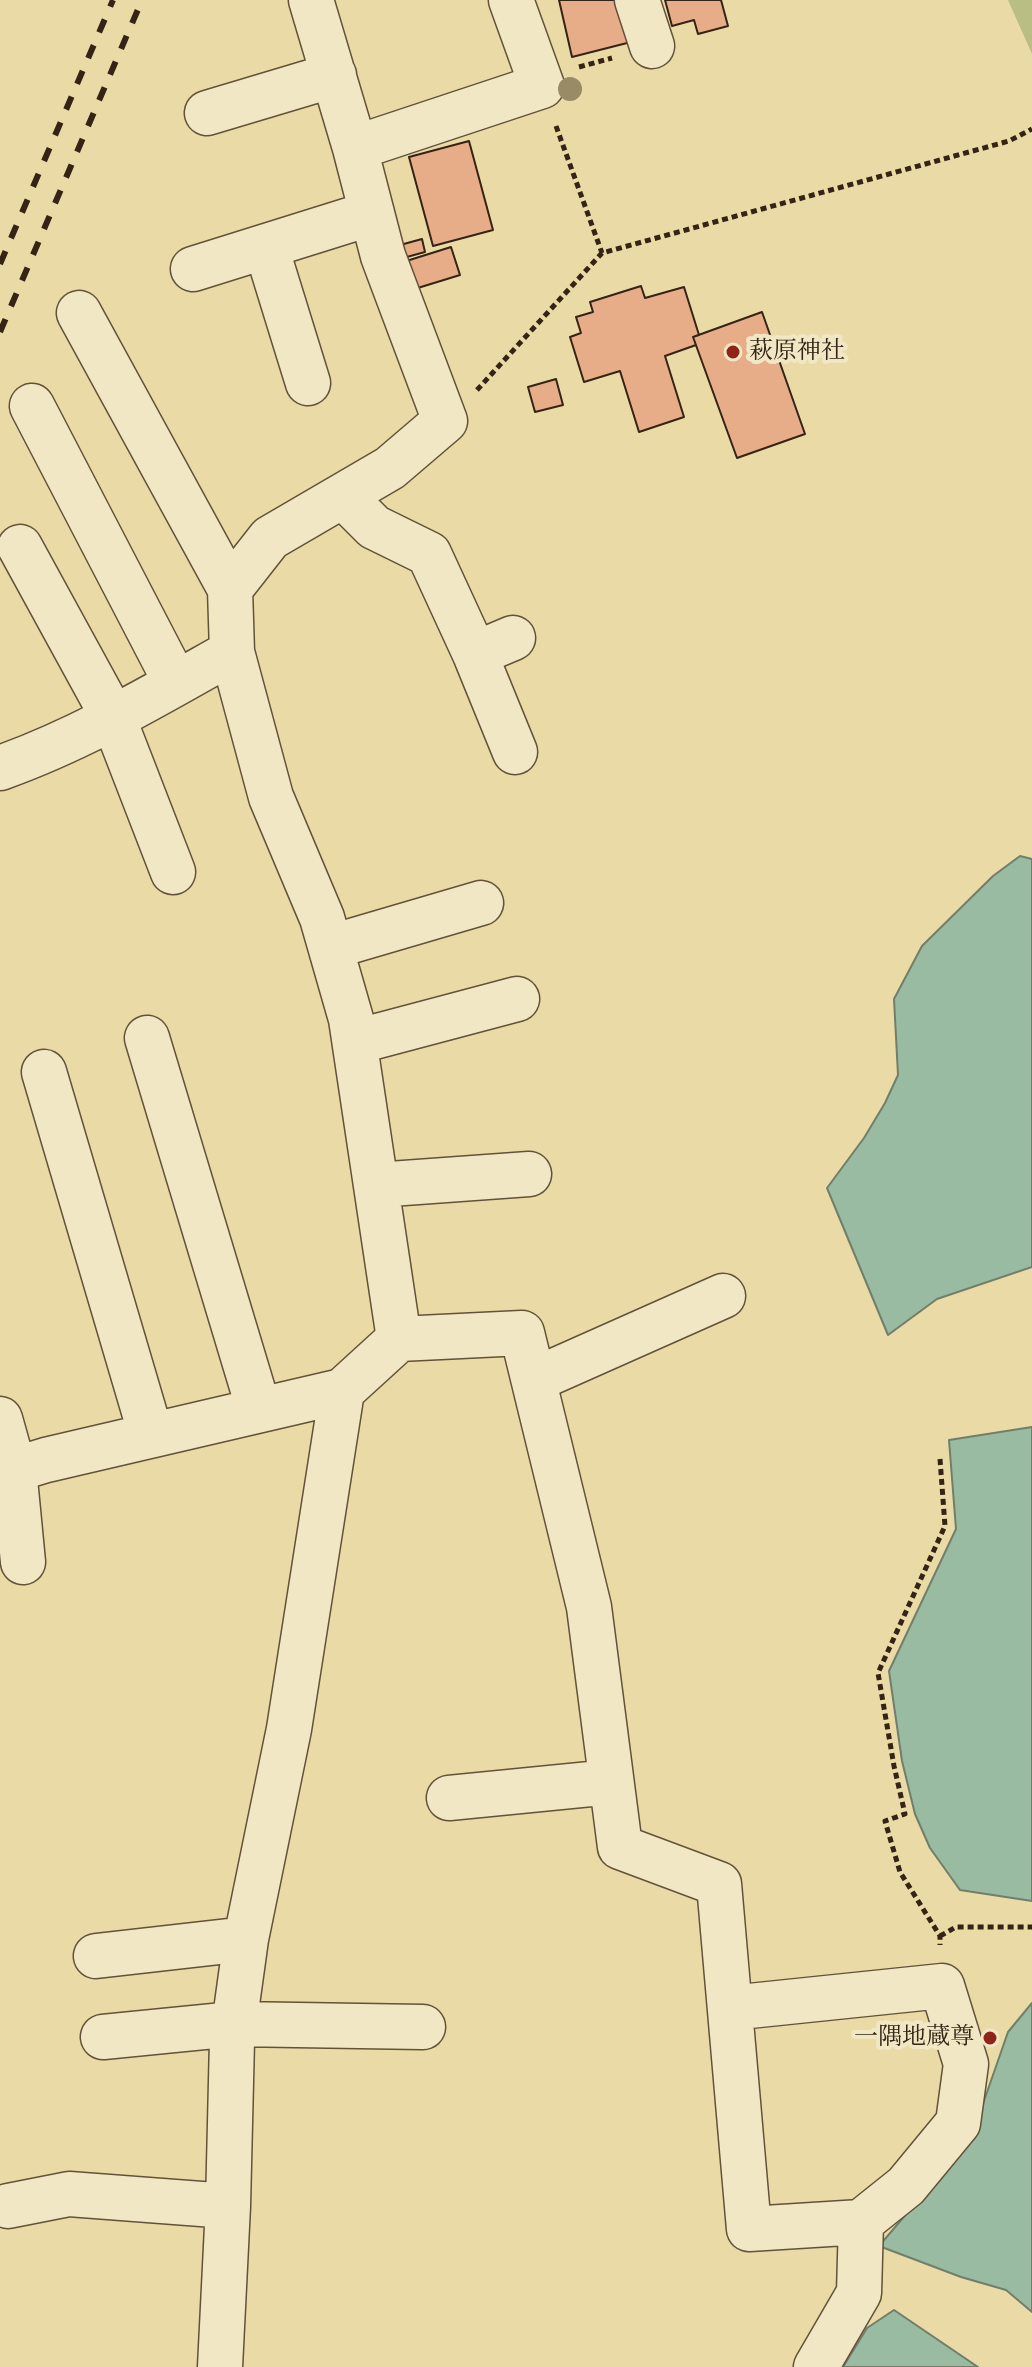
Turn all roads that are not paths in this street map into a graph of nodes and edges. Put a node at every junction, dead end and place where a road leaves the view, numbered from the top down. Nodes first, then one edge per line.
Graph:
1 (311, 0) edge
2 (511, 0) edge
3 (637, 0) edge
4 (652, 46) road end
5 (334, 75) junction
6 (207, 113) dead end
7 (355, 148) junction
8 (372, 213) junction
9 (266, 247) junction
10 (193, 269) dead end
11 (79, 313) dead end
12 (308, 383) dead end
13 (32, 406) dead end
14 (343, 496) junction
15 (20, 547) dead end
16 (230, 589) junction
17 (232, 652) junction
18 (176, 683) junction
19 (113, 717) junction
20 (515, 752) dead end
21 (0, 768) edge
22 (173, 872) dead end
23 (481, 903) dead end
24 (331, 947) junction
25 (517, 999) dead end
26 (147, 1038) dead end
27 (355, 1042) junction
28 (44, 1072) dead end
29 (529, 1174) dead end
30 (376, 1185) junction
31 (723, 1296) dead end
32 (399, 1339) junction
33 (534, 1380) junction
34 (342, 1391) junction
35 (259, 1410) junction
36 (0, 1419) edge
37 (151, 1435) junction
38 (7, 1471) edge
39 (23, 1562) dead end
40 (611, 1782) junction
41 (449, 1798) dead end
42 (246, 1939) junction
43 (96, 1956) dead end
44 (730, 2008) junction
45 (234, 2024) junction
46 (423, 2027) dead end
47 (103, 2037) dead end
48 (8, 2206) dead end
49 (228, 2206) junction
50 (861, 2222) junction
51 (220, 2367) edge
52 (816, 2367) edge

1 - 5 street
2 - 7 street
3 - 4 street
5 - 6 street
5 - 7 street
7 - 8 street
8 - 9 street
8 - 14 street
9 - 10 street
9 - 12 street
11 - 16 street
13 - 18 street
14 - 16 street
14 - 20 street
15 - 19 street
16 - 17 street
17 - 18 street
17 - 24 street
18 - 19 street
19 - 21 street
19 - 22 street
23 - 24 street
24 - 27 street
25 - 27 street
26 - 35 street
27 - 30 street
28 - 37 street
29 - 30 street
30 - 32 street
31 - 33 street
32 - 33 street
32 - 34 street
33 - 40 street
34 - 35 street
34 - 42 street
35 - 37 street
36 - 38 street
37 - 38 street
38 - 39 street
40 - 41 street
40 - 44 street
42 - 43 street
42 - 45 street
44 - 50 street
44 - 50 street
45 - 46 street
45 - 47 street
45 - 49 street
48 - 49 street
49 - 51 street
50 - 52 street

